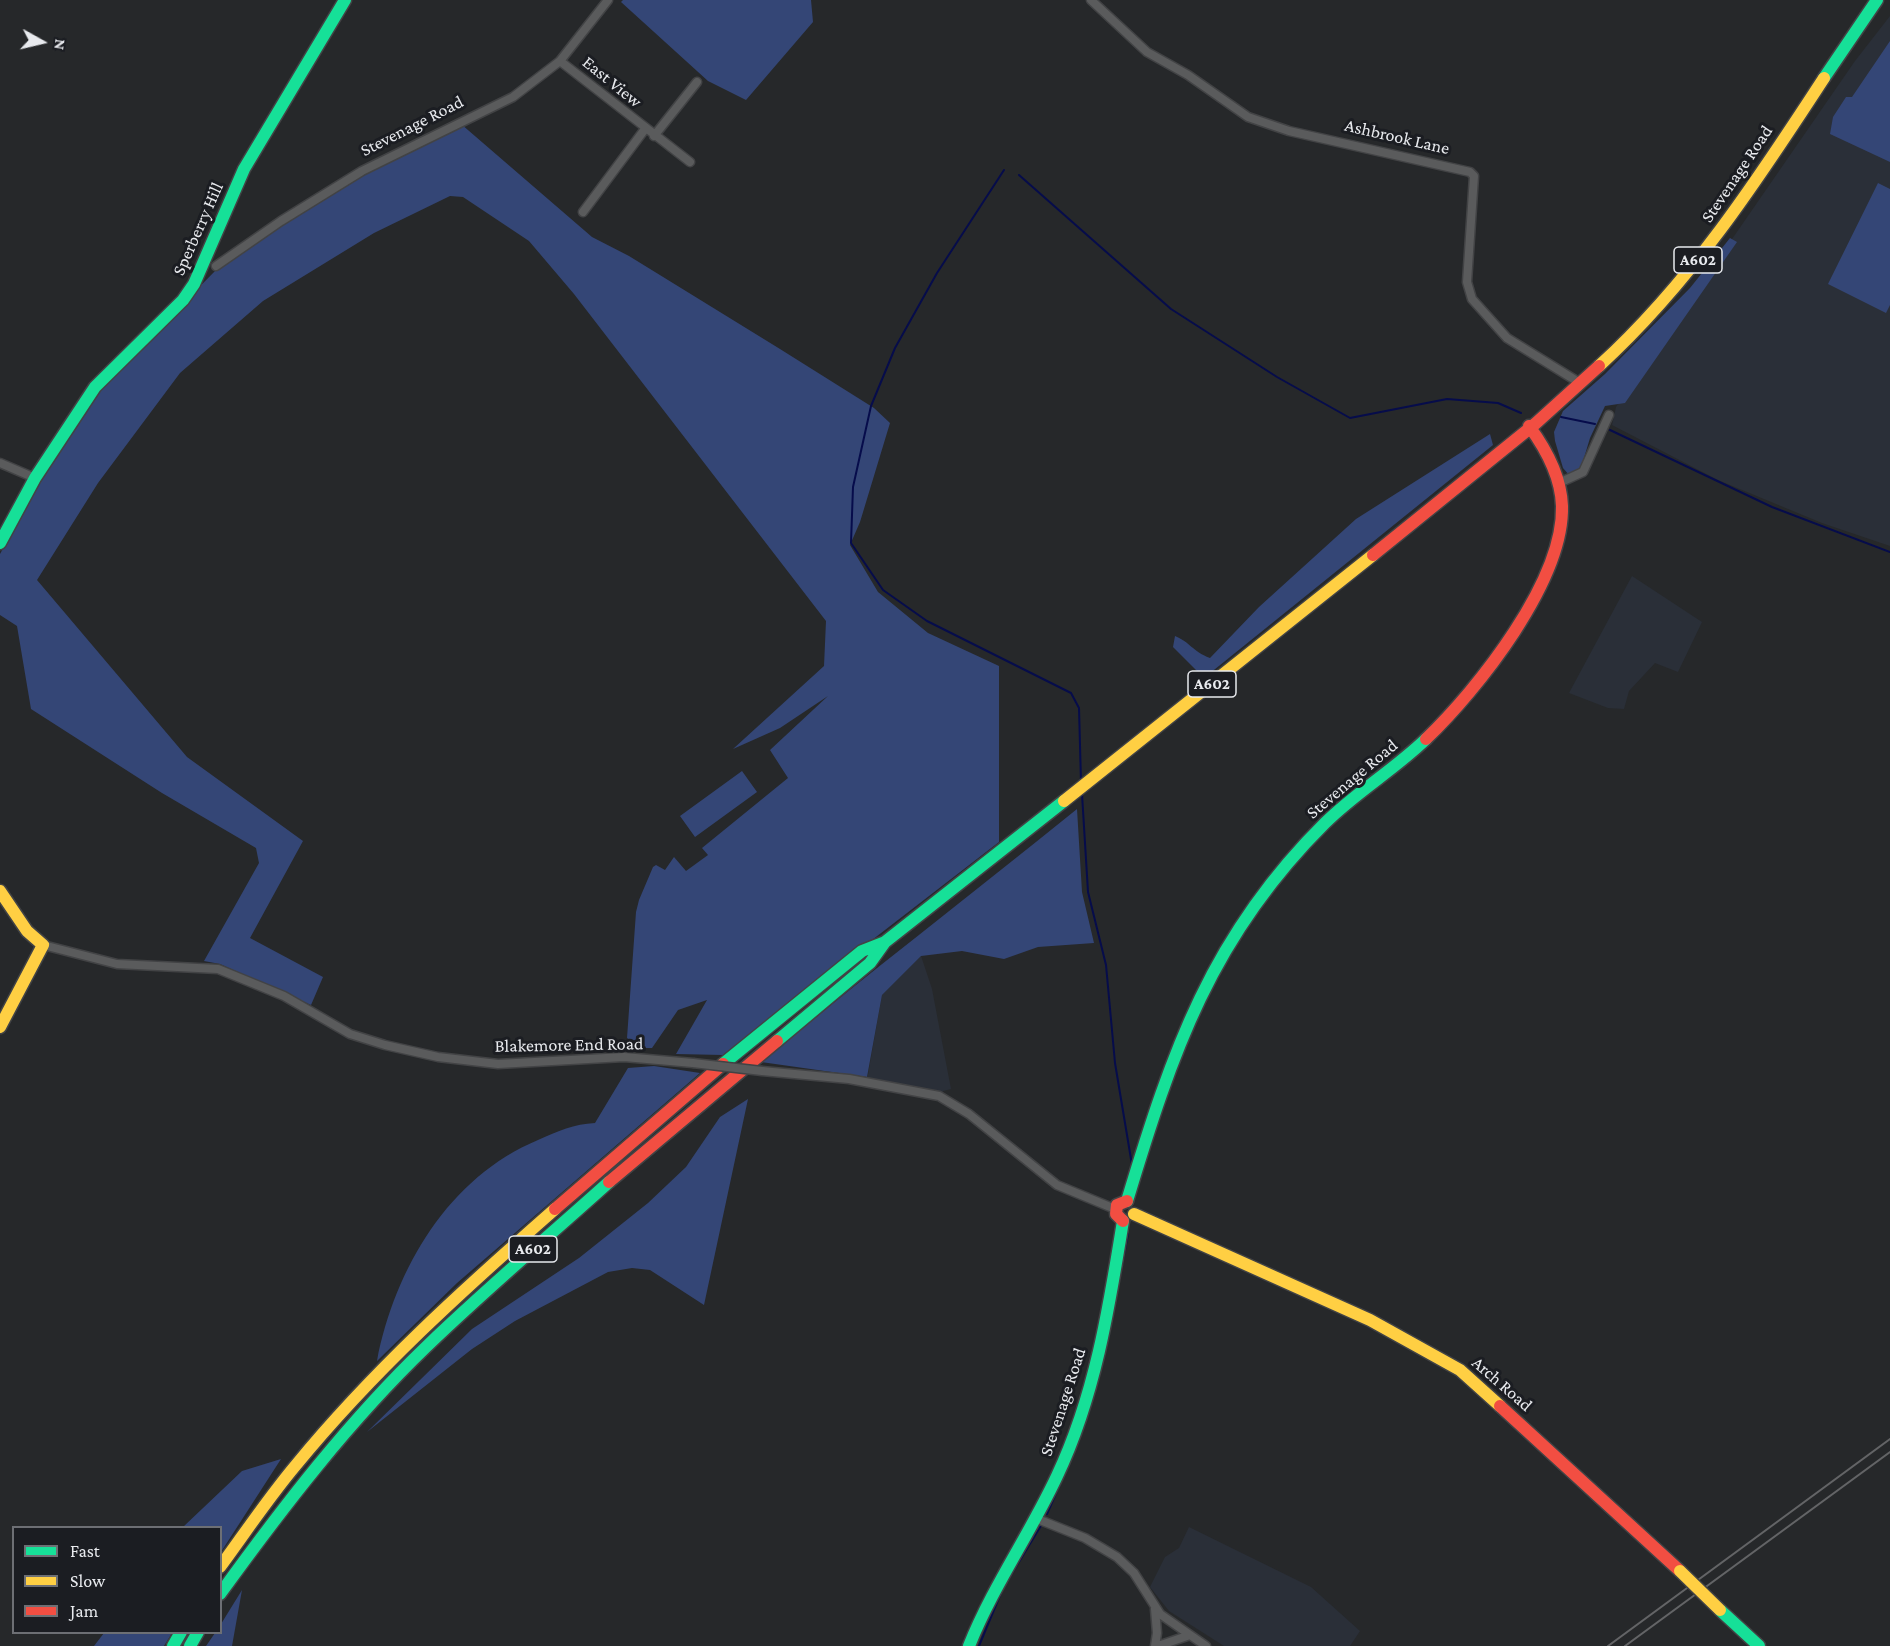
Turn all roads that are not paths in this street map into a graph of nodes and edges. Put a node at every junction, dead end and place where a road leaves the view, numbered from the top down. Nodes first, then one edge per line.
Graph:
1 (345, 0) edge
2 (608, 0) edge
3 (1091, 0) edge
4 (1877, 0) edge
5 (560, 61) junction
6 (697, 82) dead end
7 (645, 129) junction
8 (654, 136) junction
9 (690, 162) dead end
10 (583, 212) dead end
11 (216, 266) dead end
12 (1580, 383) junction
13 (1609, 415) dead end
14 (1529, 426) junction
15 (0, 463) edge
16 (35, 478) junction
17 (1559, 483) junction
18 (0, 543) edge
19 (0, 891) edge
20 (885, 942) junction
21 (43, 945) junction
22 (0, 1027) edge
23 (1127, 1202) junction
24 (1115, 1209) junction
25 (1128, 1217) junction
26 (1035, 1518) junction
27 (222, 1564) edge
28 (222, 1591) edge
29 (1155, 1608) junction
30 (1190, 1635) junction
31 (969, 1646) edge
32 (1156, 1646) edge
33 (1206, 1646) edge
34 (1759, 1646) edge

1 - 16 main road, Sperberry Hill
2 - 5 street, Stevenage Road
3 - 12 street, Ashbrook Lane
4 - 12 main road, Stevenage Road / A602
5 - 7 street, East View
5 - 11 street, Stevenage Road
6 - 8 street
7 - 8 street, East View
7 - 10 street
8 - 9 street, East View
12 - 14 main road, Stevenage Road / A602
13 - 17 street
14 - 17 main road, Stevenage Road
14 - 20 main road, Stevenage Road / A602
15 - 16 street
16 - 18 main road, Sperberry Hill
17 - 23 main road, Stevenage Road
19 - 21 main road
20 - 27 main road, A602
20 - 28 main road, A602
21 - 22 main road
21 - 24 street, Blakemore End Road, bridge
23 - 24 main road
23 - 25 main road
24 - 25 main road
25 - 26 main road, Stevenage Road
25 - 34 main road, Arch Road, bridge
26 - 29 street
26 - 31 main road, Stevenage Road
29 - 30 street
29 - 32 street
30 - 32 street
30 - 33 street

